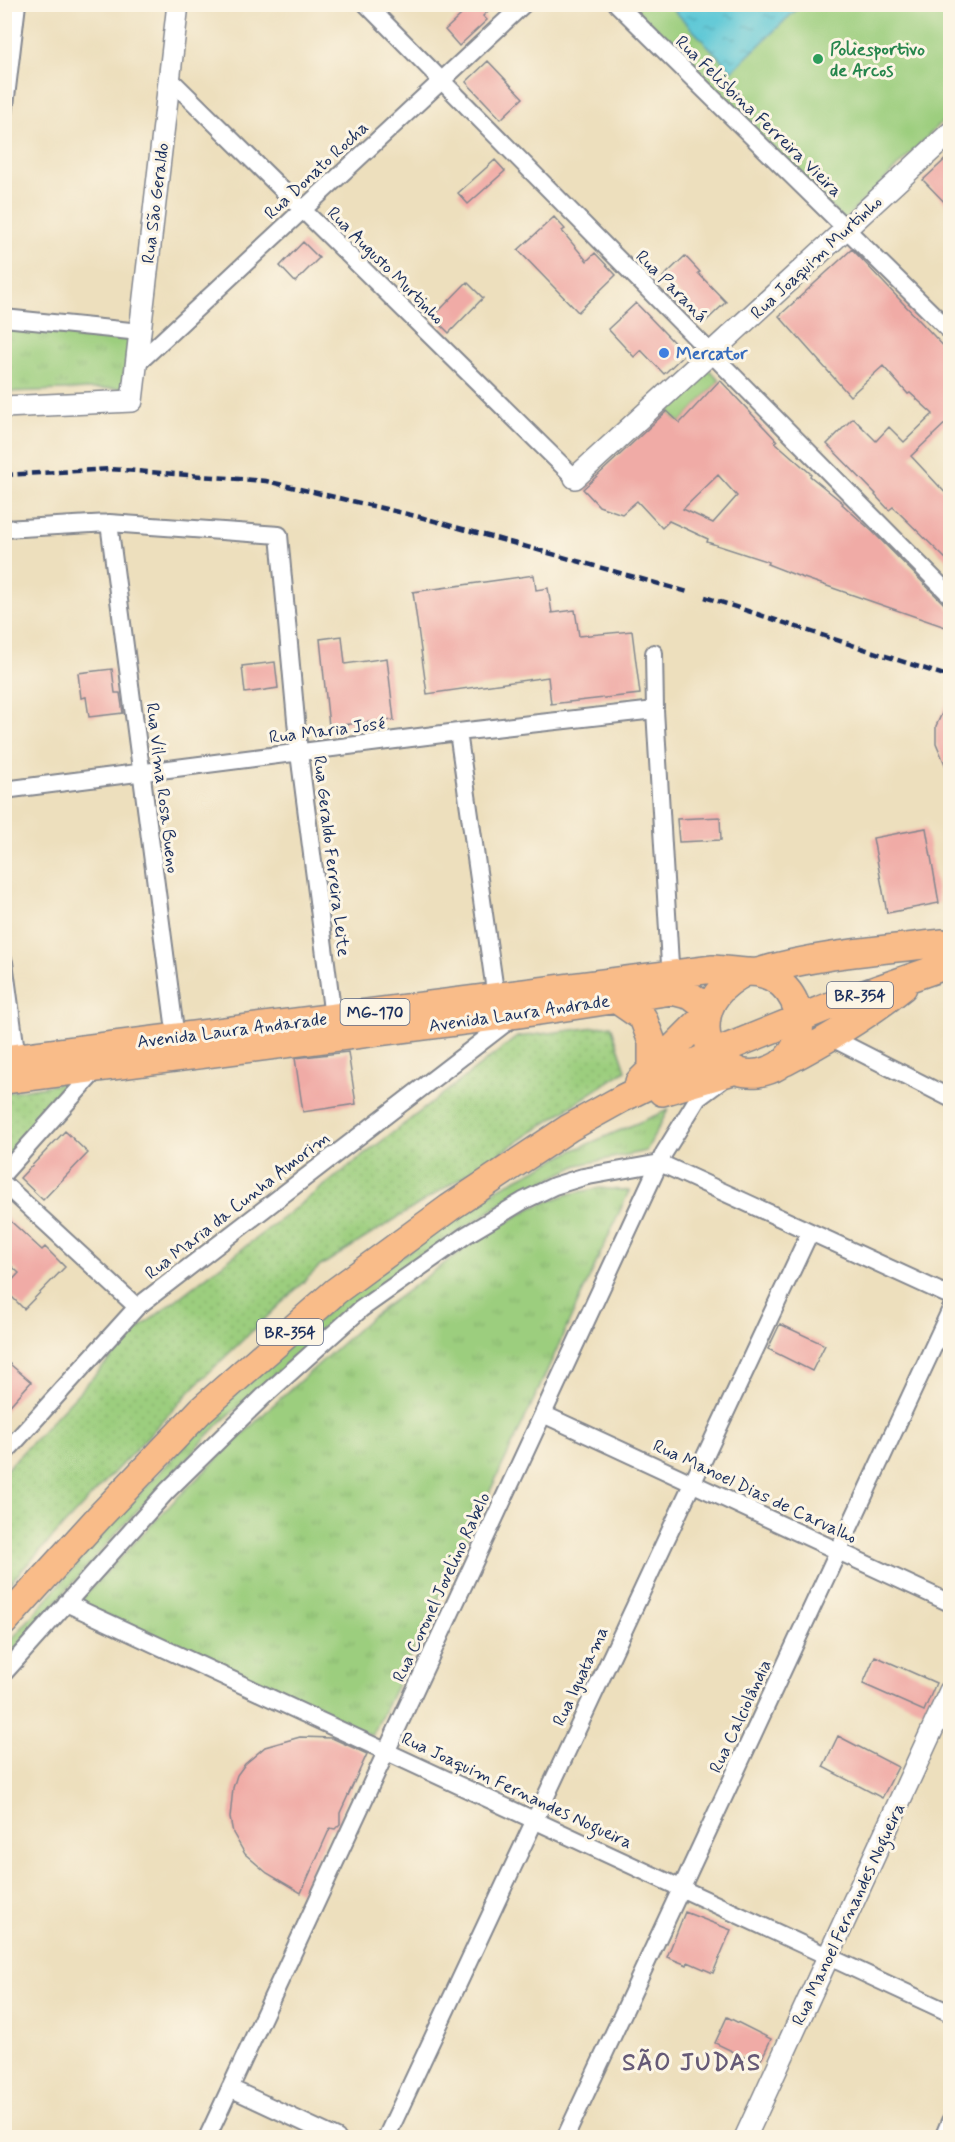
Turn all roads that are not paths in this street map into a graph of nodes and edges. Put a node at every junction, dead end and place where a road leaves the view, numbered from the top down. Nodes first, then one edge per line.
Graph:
1 (17, 4) edge
2 (178, 4) edge
3 (366, 4) edge
4 (524, 4) edge
5 (617, 4) edge
6 (170, 79) junction
7 (441, 81) junction
8 (4, 114) edge
9 (951, 133) edge
10 (303, 210) junction
11 (846, 229) junction
12 (4, 318) edge
13 (951, 330) edge
14 (140, 332) junction
15 (711, 353) junction
16 (136, 365) junction
17 (4, 407) edge
18 (575, 478) joint
19 (109, 523) junction
20 (4, 529) edge
21 (951, 595) edge
22 (654, 653) dead end
23 (654, 710) junction
24 (458, 732) junction
25 (299, 753) junction
26 (141, 773) junction
27 (4, 790) edge
28 (951, 945) edge
29 (4, 962) edge
30 (951, 964) edge
31 (752, 972) junction
32 (920, 973) junction
33 (671, 983) junction
34 (617, 1000) junction
35 (504, 1009) junction
36 (707, 1012) junction
37 (801, 1017) junction
38 (335, 1027) junction
39 (832, 1038) junction
40 (177, 1047) junction
41 (714, 1053) junction
42 (785, 1062) junction
43 (11, 1068) edge
44 (98, 1068) junction
45 (652, 1069) junction
46 (735, 1071) junction
47 (623, 1098) junction
48 (951, 1098) edge
49 (660, 1163) junction
50 (4, 1173) edge
51 (4, 1184) edge
52 (810, 1232) junction
53 (951, 1296) edge
54 (137, 1307) junction
55 (951, 1311) edge
56 (543, 1414) junction
57 (4, 1454) edge
58 (692, 1483) junction
59 (839, 1551) junction
60 (66, 1603) junction
61 (951, 1603) edge
62 (4, 1622) edge
63 (4, 1673) edge
64 (951, 1691) edge
65 (386, 1751) junction
66 (534, 1820) junction
67 (681, 1888) junction
68 (828, 1956) junction
69 (951, 2013) edge
70 (230, 2088) junction
71 (951, 2121) edge
72 (207, 2138) edge
73 (337, 2138) edge
74 (386, 2138) edge
75 (565, 2138) edge
76 (745, 2138) edge
77 (943, 2138) edge

1 - 8 street
2 - 6 street, Rua São Geraldo
3 - 7 street, Rua Paraná
4 - 7 street, Rua Donato Rocha
5 - 11 street, Rua Felisbina Ferreira Vieira
6 - 10 street, Rua Augusto Murtinho
6 - 14 street, Rua São Geraldo
7 - 10 street, Rua Donato Rocha
7 - 15 street, Rua Paraná
9 - 11 street, Rua Joaquim Murtinho
10 - 16 street, Rua Donato Rocha
10 - 18 street, Rua Augusto Murtinho
11 - 13 street, Rua Felisbina Ferreira Vieira
11 - 15 street, Rua Joaquim Murtinho
12 - 14 street
14 - 16 street, Rua São Geraldo
15 - 18 street, Rua Joaquim Murtinho
15 - 21 street, Rua Paraná
16 - 17 street, Rua São Geraldo
19 - 20 street
19 - 25 street, Rua Geraldo Ferreira Leite
19 - 26 street, Rua Vilma Rosa Bueno
22 - 23 street
23 - 24 street, Rua Maria José
23 - 33 street
24 - 25 street, Rua Maria José
24 - 35 street
25 - 26 street, Rua Maria José
25 - 38 street, Rua Geraldo Ferreira Leite
26 - 27 street, Rua Maria José
26 - 40 street, Rua Vilma Rosa Bueno
28 - 31 main road
29 - 43 street
30 - 32 main road, BR-354
31 - 33 main road, Avenida Laura Andarade / MG-170
31 - 36 main road
31 - 37 main road
32 - 37 main road, BR-354
32 - 39 main road
33 - 34 main road, Avenida Laura Andrade / MG-170
33 - 35 main road, Avenida Laura Andarade / MG-170
33 - 36 main road, MG-170
34 - 35 main road, Avenida Laura Andrade / MG-170
34 - 45 main road
35 - 38 main road, Avenida Laura Andarade / MG-170
35 - 54 street, Rua Maria da Cunha Amorim
36 - 41 main road
36 - 45 main road
37 - 41 main road, BR-354
37 - 42 main road
38 - 40 main road, Avenida Laura Andarade / MG-170
39 - 42 main road
39 - 48 street
40 - 43 main road, Avenida Laura Andarade / MG-170
40 - 44 main road, MG-170
41 - 46 main road
41 - 47 main road, BR-354
42 - 46 main road
43 - 44 main road, MG-170
44 - 50 street
45 - 47 main road
46 - 47 main road
46 - 49 street, Rua Coronel Jovelino Rabelo
47 - 62 main road, BR-354
49 - 52 street
49 - 56 street, Rua Coronel Jovelino Rabelo
49 - 60 street
51 - 54 street
52 - 53 street
52 - 58 street, Rua Iguatama
54 - 57 street, Rua Maria da Cunha Amorim
55 - 59 street, Rua Calciolândia
56 - 58 street, Rua Manoel Dias de Carvalho
56 - 65 street, Rua Coronel Jovelino Rabelo
58 - 59 street, Rua Manoel Dias de Carvalho
58 - 66 street, Rua Iguatama
59 - 61 street, Rua Manoel Dias de Carvalho
59 - 67 street, Rua Calciolândia
60 - 63 street
60 - 65 street, Rua Joaquim Fernandes Nogueira
64 - 68 street, Rua Manoel Fernandes Nogueira
65 - 66 street, Rua Joaquim Fernandes Nogueira
65 - 70 street, Rua Coronel Jovelino Rabelo
66 - 67 street, Rua Joaquim Fernandes Nogueira
66 - 74 street, Rua Iguatama
67 - 68 street, Rua Joaquim Fernandes Nogueira
67 - 75 street, Rua Calciolândia
68 - 69 street, Rua Joaquim Fernandes Nogueira
68 - 76 street, Rua Manoel Fernandes Nogueira
70 - 72 street, Rua Coronel Jovelino Rabelo
70 - 73 street
71 - 77 street

